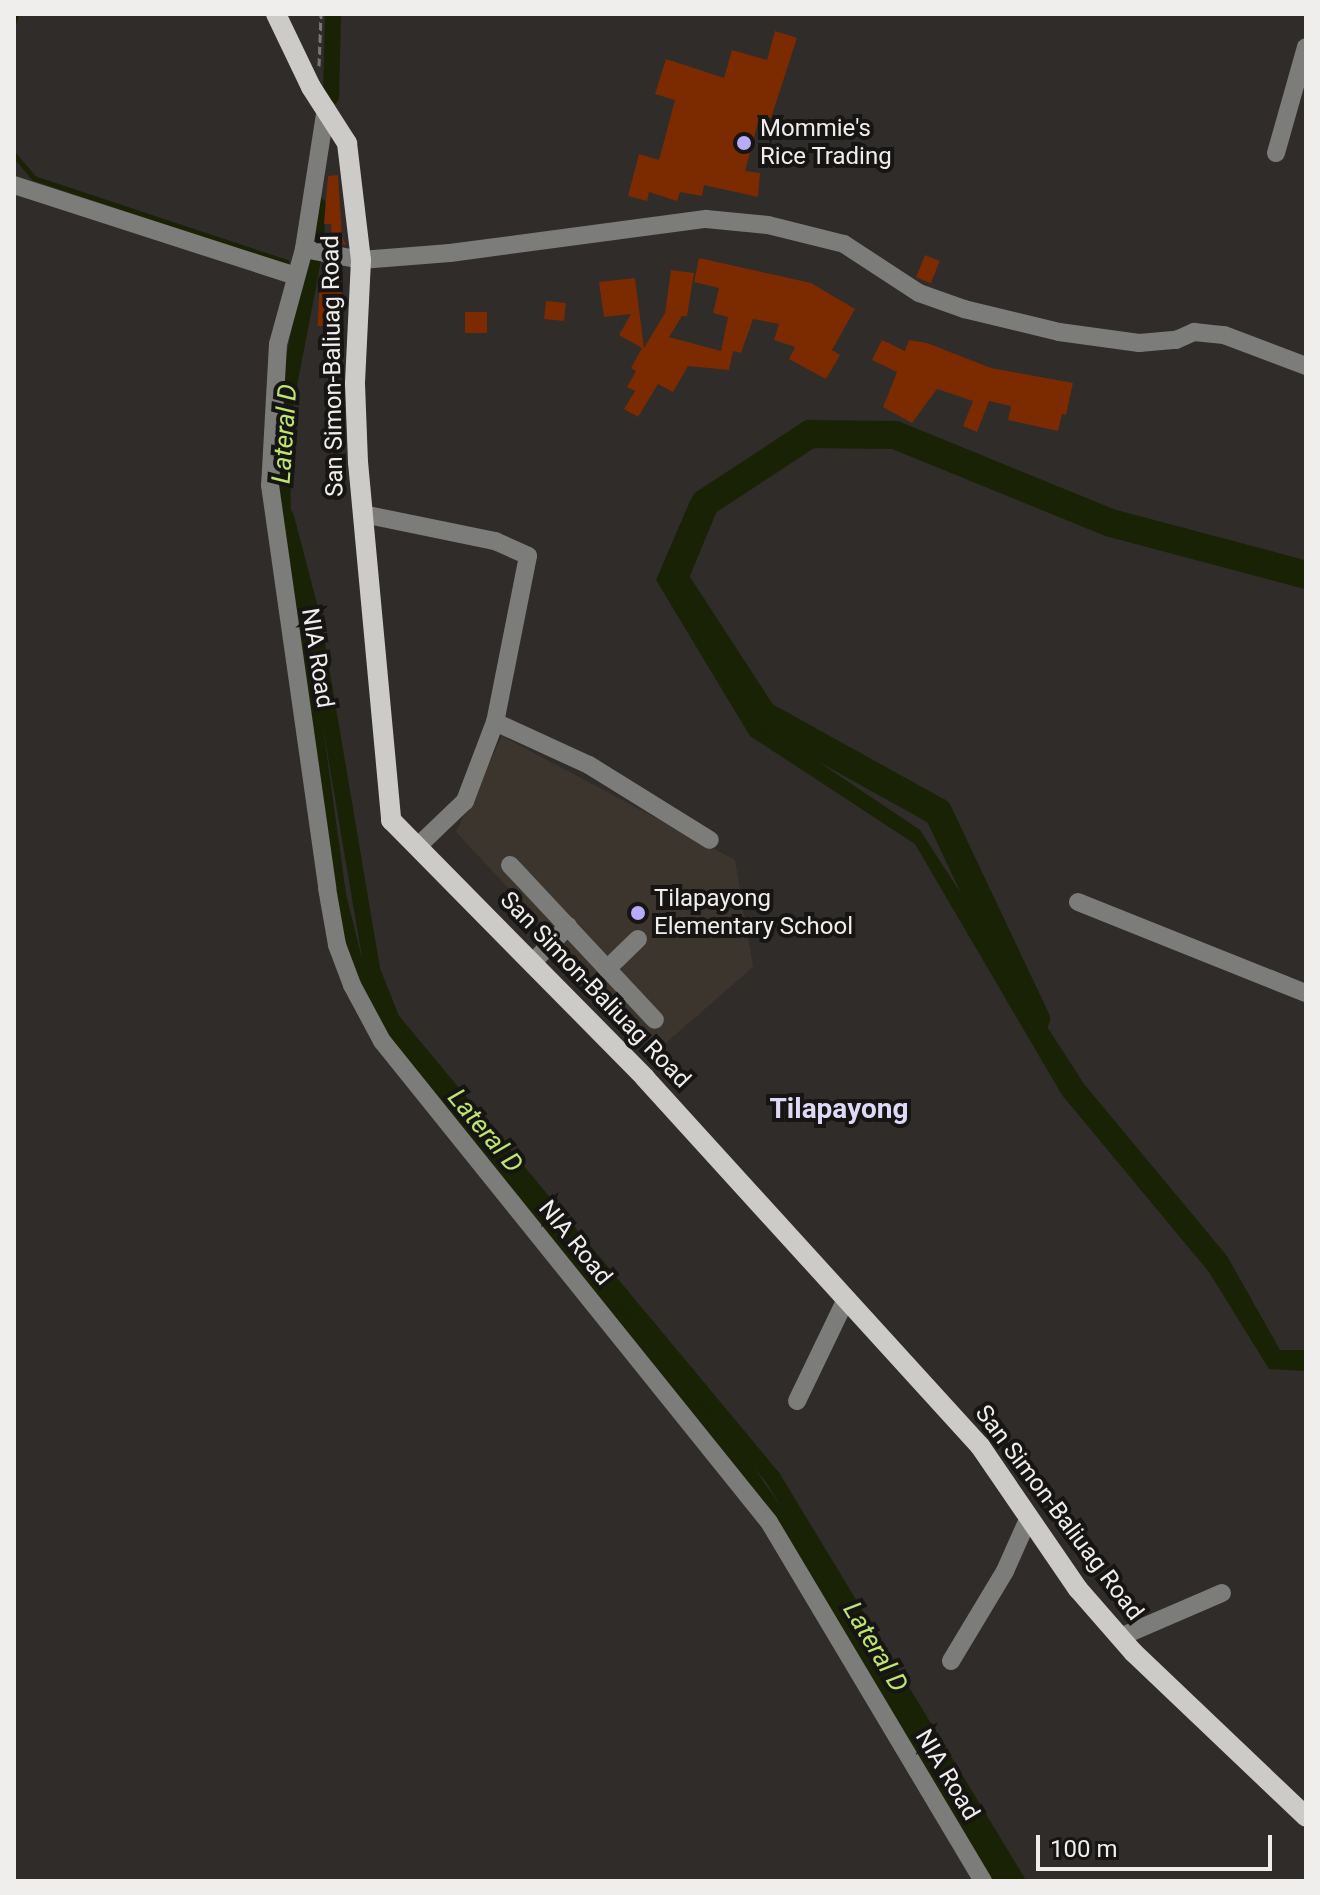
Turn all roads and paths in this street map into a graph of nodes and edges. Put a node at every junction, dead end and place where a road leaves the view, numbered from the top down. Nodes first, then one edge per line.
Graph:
1 (276, 14) edge
2 (321, 14) edge
3 (1306, 47) edge
4 (1300, 73) edge
5 (311, 87) junction
6 (326, 108) junction
7 (1276, 153) dead end
8 (19, 189) edge
9 (304, 249) junction
10 (361, 260) junction
11 (295, 276) junction
12 (1306, 366) edge
13 (363, 514) junction
14 (495, 722) junction
15 (710, 840) dead end
16 (418, 846) junction
17 (510, 865) dead end
18 (1078, 902) dead end
19 (568, 926) junction
20 (638, 939) dead end
21 (534, 961) junction
22 (607, 969) junction
23 (1306, 993) edge
24 (655, 1020) dead end
25 (846, 1299) junction
26 (797, 1401) dead end
27 (1029, 1517) junction
28 (1222, 1593) dead end
29 (1120, 1637) junction
30 (951, 1661) dead end
31 (1306, 1817) edge
32 (983, 1881) edge

1 - 5 main road, San Simon-Baliuag Road
2 - 5 path
3 - 4 street
4 - 7 street
5 - 6 main road, San Simon-Baliuag Road
6 - 9 street, NIA Road
6 - 10 main road, San Simon-Baliuag Road
8 - 11 street
9 - 10 street
9 - 11 street, NIA Road
10 - 12 street
10 - 13 main road, San Simon-Baliuag Road
11 - 32 street, NIA Road
13 - 14 street
13 - 16 main road, San Simon-Baliuag Road
14 - 15 street
14 - 16 street
16 - 21 main road, San Simon-Baliuag Road
17 - 19 street
18 - 23 street
19 - 21 street
19 - 22 street
20 - 22 street
21 - 25 main road, San Simon-Baliuag Road
22 - 24 street
25 - 26 street
25 - 27 main road, San Simon-Baliuag Road
27 - 29 main road, San Simon-Baliuag Road
27 - 30 street
28 - 29 street
29 - 31 main road, San Simon-Baliuag Road

